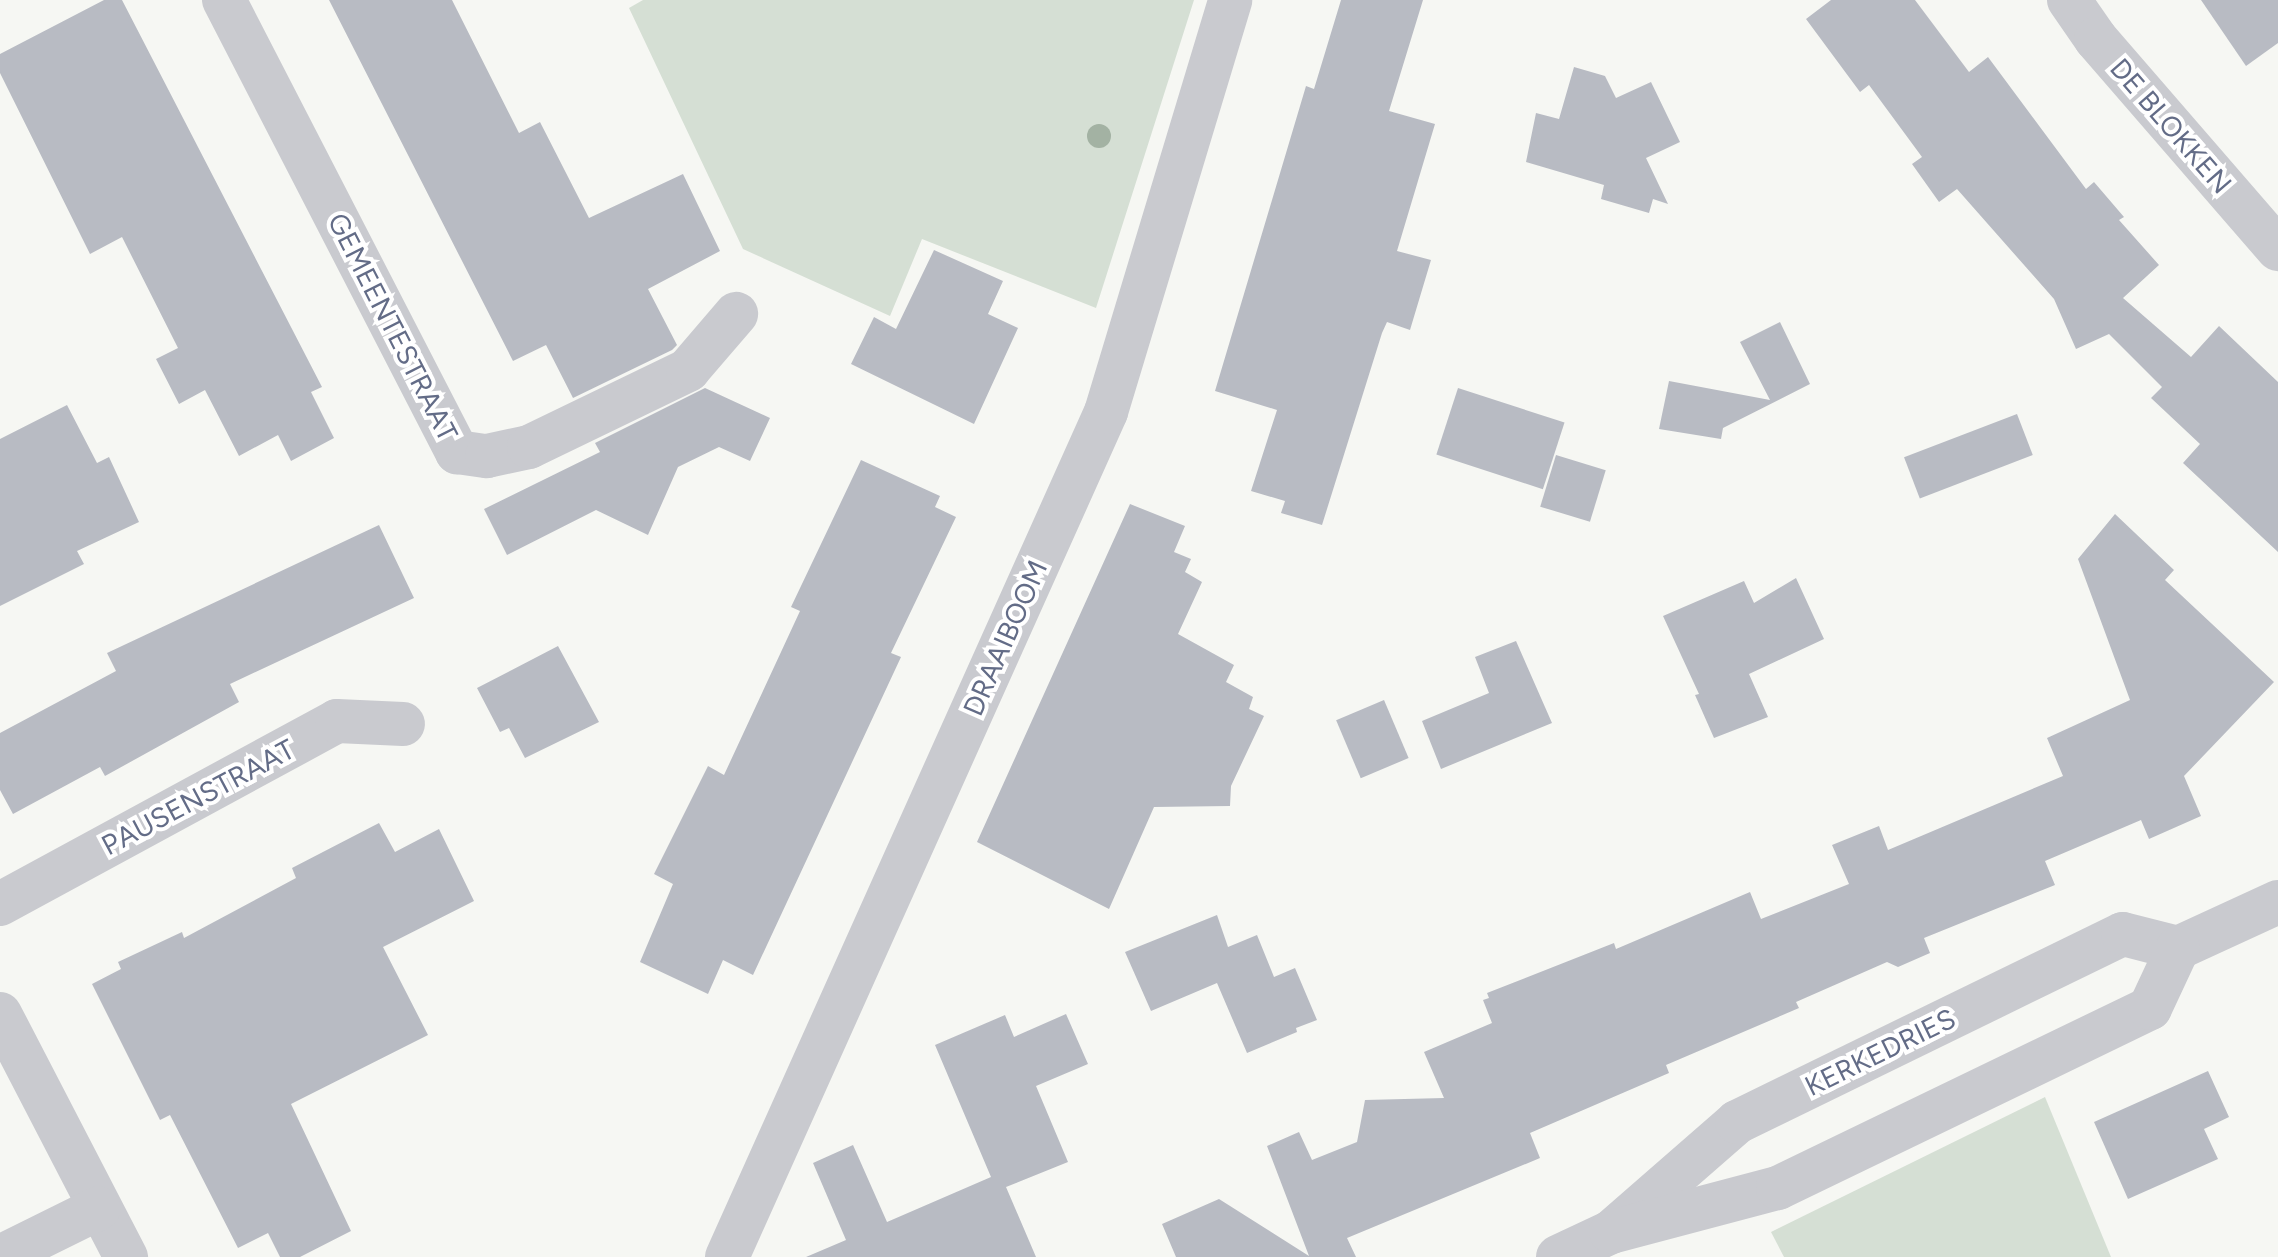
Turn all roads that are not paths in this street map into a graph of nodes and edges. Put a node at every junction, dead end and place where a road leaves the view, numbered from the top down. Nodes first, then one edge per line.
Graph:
1 (224, 0) edge
2 (1230, 0) edge
3 (2069, 0) edge
4 (2278, 249) edge
5 (736, 314) dead end
6 (403, 724) dead end
7 (2278, 902) edge
8 (0, 904) edge
9 (2178, 948) junction
10 (0, 1014) edge
11 (99, 1208) junction
12 (1611, 1232) junction
13 (0, 1257) edge
14 (126, 1257) edge
15 (727, 1257) edge
16 (1558, 1257) edge

1 - 5 street, GEMEENTESTRAAT
2 - 15 street, DRAAIBOOM
3 - 4 street, DE BLOKKEN
6 - 8 street, PAUSENSTRAAT
7 - 9 street
9 - 12 street, KERKEDRIES
9 - 12 street, KERKEDRIES
10 - 11 street
11 - 13 street
11 - 14 street
12 - 16 street, KERKEDRIES

